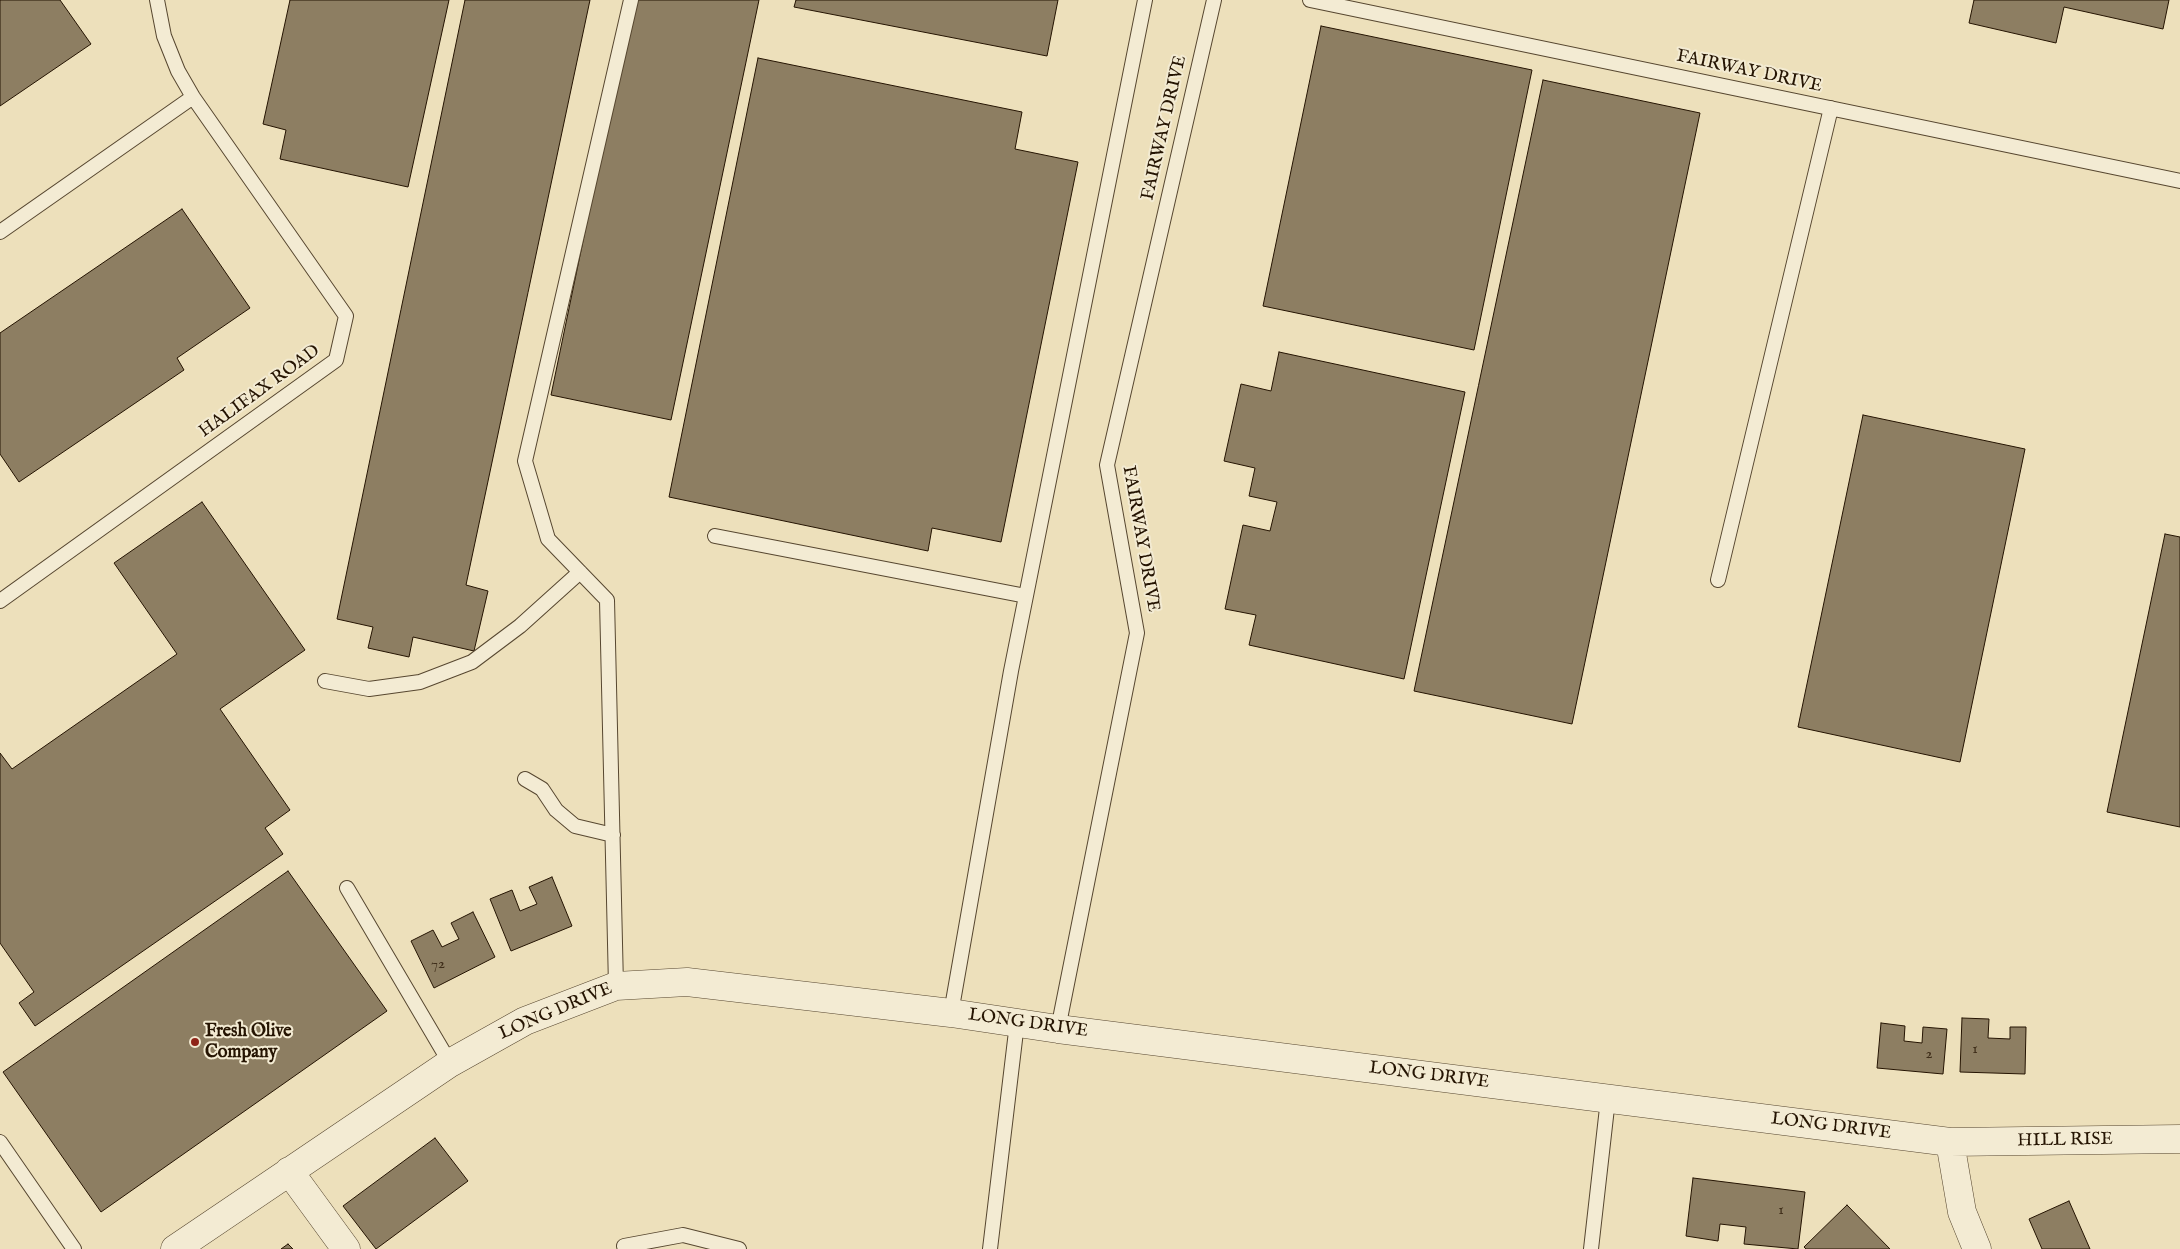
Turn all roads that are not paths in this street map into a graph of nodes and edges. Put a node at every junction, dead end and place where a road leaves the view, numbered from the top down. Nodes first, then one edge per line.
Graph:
1 (158, 0) edge
2 (631, 0) edge
3 (1145, 0) edge
4 (1214, 0) edge
5 (1310, 0) edge
6 (193, 97) junction
7 (1831, 108) junction
8 (2180, 181) edge
9 (0, 232) edge
10 (715, 536) dead end
11 (580, 572) junction
12 (1718, 580) dead end
13 (1026, 596) junction
14 (0, 601) edge
15 (325, 681) dead end
16 (525, 779) dead end
17 (613, 835) junction
18 (347, 888) dead end
19 (616, 986) junction
20 (952, 1013) junction
21 (1017, 1023) junction
22 (1058, 1029) junction
23 (450, 1063) junction
24 (1608, 1099) junction
25 (2180, 1139) edge
26 (0, 1142) edge
27 (1950, 1142) junction
28 (289, 1171) junction
29 (624, 1246) dead end
30 (74, 1249) edge
31 (176, 1249) edge
32 (346, 1249) edge
33 (739, 1249) edge
34 (990, 1249) edge
35 (1591, 1249) edge
36 (1977, 1249) edge

1 - 6 lane, HALIFAX ROAD
2 - 11 lane
3 - 13 lane
4 - 22 lane, FAIRWAY DRIVE
5 - 7 lane, FAIRWAY DRIVE
6 - 9 lane
6 - 14 lane, HALIFAX ROAD
7 - 8 lane, FAIRWAY DRIVE
7 - 12 lane
10 - 13 lane
11 - 15 lane
11 - 17 lane
13 - 20 lane
16 - 17 lane
17 - 19 lane
18 - 23 lane
19 - 20 street, LONG DRIVE
19 - 23 street, LONG DRIVE
20 - 21 street, LONG DRIVE
21 - 22 street, LONG DRIVE
21 - 34 lane
22 - 24 street, LONG DRIVE
23 - 28 street, LONG DRIVE
24 - 27 street, LONG DRIVE
24 - 35 lane
25 - 27 street, HILL RISE
26 - 30 lane
27 - 36 street
28 - 31 street, LONG DRIVE
28 - 32 street
29 - 33 lane

